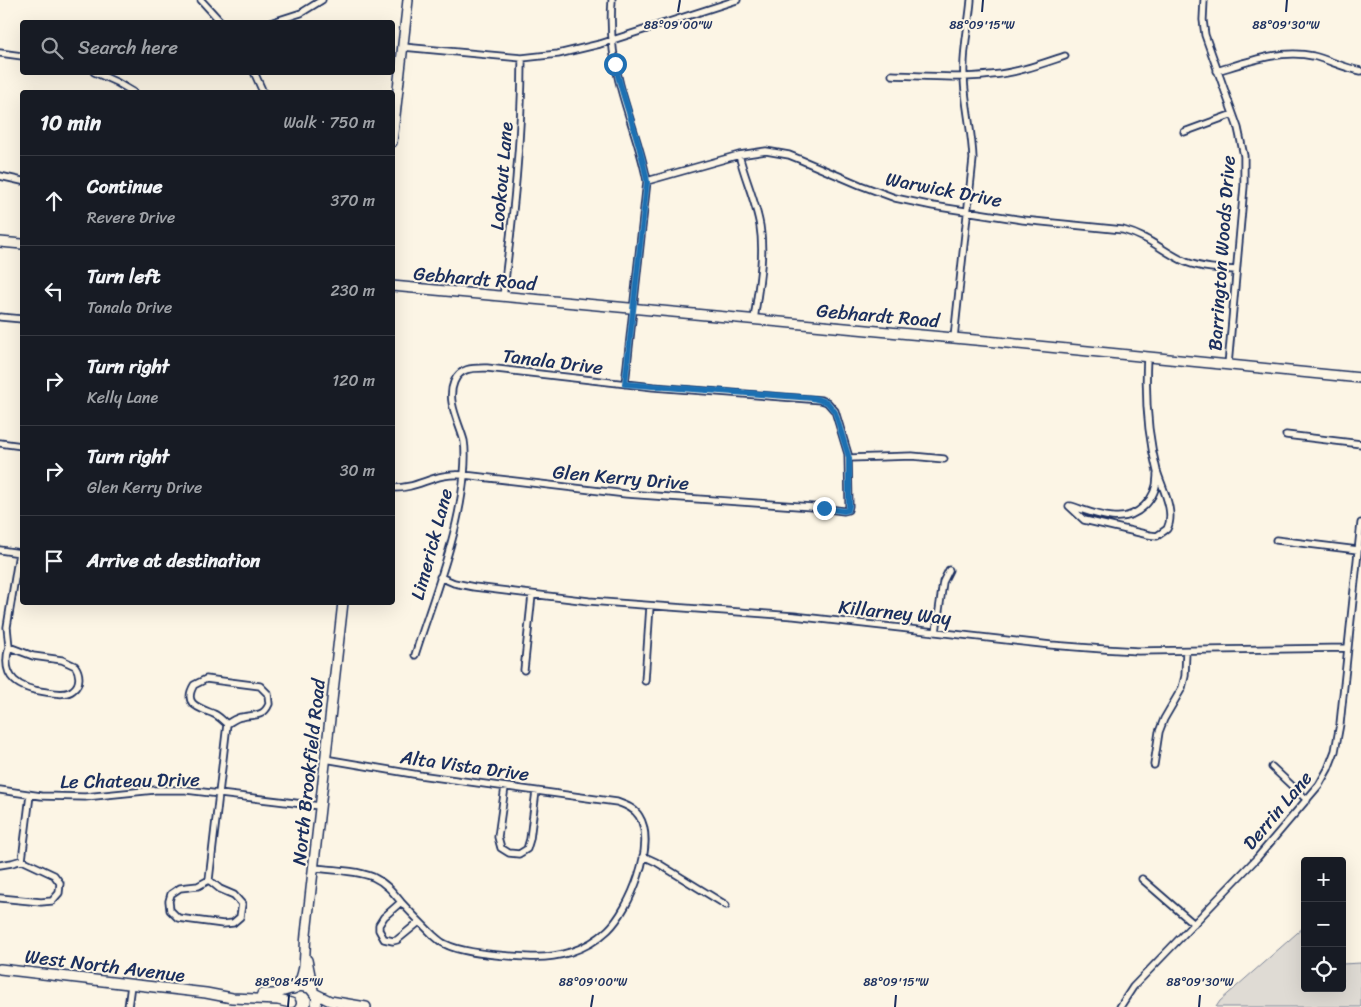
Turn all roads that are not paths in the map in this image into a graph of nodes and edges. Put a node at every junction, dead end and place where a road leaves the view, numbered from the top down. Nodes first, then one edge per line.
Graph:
1 (201, 0) edge
2 (322, 0) edge
3 (408, 0) edge
4 (612, 0) edge
5 (737, 0) edge
6 (971, 0) edge
7 (1204, 0) edge
8 (219, 20) edge
9 (279, 20) edge
10 (612, 40) junction
11 (403, 48) junction
12 (0, 53) edge
13 (20, 56) edge
14 (1065, 56) dead end
15 (522, 58) junction
16 (1217, 71) junction
17 (1361, 71) edge
18 (101, 75) edge
19 (255, 75) edge
20 (892, 75) dead end
21 (964, 77) junction
22 (130, 90) edge
23 (262, 90) edge
24 (395, 113) edge
25 (1233, 114) junction
26 (1184, 132) dead end
27 (739, 155) junction
28 (0, 176) edge
29 (20, 181) edge
30 (647, 182) junction
31 (968, 211) junction
32 (0, 242) edge
33 (20, 244) edge
34 (1236, 270) junction
35 (395, 286) edge
36 (503, 296) junction
37 (634, 309) junction
38 (0, 317) edge
39 (20, 319) edge
40 (754, 320) junction
41 (954, 338) junction
42 (1147, 356) junction
43 (1228, 365) junction
44 (1361, 378) edge
45 (454, 382) joint
46 (625, 384) junction
47 (1286, 435) dead end
48 (0, 443) edge
49 (1361, 444) edge
50 (20, 446) edge
51 (849, 458) junction
52 (944, 459) dead end
53 (1157, 469) junction
54 (464, 475) junction
55 (395, 488) edge
56 (1361, 523) edge
57 (1276, 540) dead end
58 (0, 550) edge
59 (1358, 550) junction
60 (20, 553) edge
61 (20, 558) edge
62 (950, 570) dead end
63 (440, 577) junction
64 (532, 594) junction
65 (343, 605) edge
66 (650, 606) junction
67 (936, 632) junction
68 (9, 647) junction
69 (1348, 648) junction
70 (1186, 651) junction
71 (415, 655) dead end
72 (524, 670) dead end
73 (645, 681) dead end
74 (227, 724) junction
75 (325, 759) junction
76 (1154, 765) dead end
77 (1272, 767) dead end
78 (505, 787) junction
79 (0, 790) edge
80 (536, 791) junction
81 (219, 793) junction
82 (30, 795) junction
83 (1307, 800) junction
84 (320, 806) junction
85 (643, 856) junction
86 (22, 860) junction
87 (0, 865) edge
88 (313, 868) junction
89 (1142, 879) dead end
90 (209, 880) junction
91 (0, 898) edge
92 (401, 902) junction
93 (726, 905) dead end
94 (419, 922) junction
95 (1194, 924) junction
96 (305, 945) junction
97 (0, 969) edge
98 (131, 985) junction
99 (295, 987) junction
100 (314, 992) junction
101 (206, 993) junction
102 (293, 1006) edge
103 (128, 1007) edge
104 (316, 1007) edge
105 (366, 1007) edge
106 (1120, 1007) edge

1 - 8 street
2 - 9 street
3 - 11 street
4 - 10 street
5 - 10 street
6 - 21 street
7 - 16 street, Barrington Woods Drive
10 - 15 street
10 - 30 street
11 - 15 street
11 - 24 street
12 - 13 street
14 - 21 street
15 - 36 street, Lookout Lane
16 - 17 street
16 - 25 street, Barrington Woods Drive
18 - 22 street
19 - 23 street
20 - 21 street
21 - 31 street
25 - 26 street
25 - 34 street, Barrington Woods Drive
27 - 30 street, Warwick Drive
27 - 31 street, Warwick Drive
27 - 40 street
28 - 29 street
30 - 37 street
31 - 34 street, Warwick Drive
31 - 41 street
32 - 33 street
34 - 43 street, Barrington Woods Drive
35 - 36 street, Gebhardt Road
36 - 37 street, Gebhardt Road
37 - 40 street, Gebhardt Road
37 - 46 street
38 - 39 street
40 - 41 street, Gebhardt Road
41 - 42 street, Gebhardt Road
42 - 43 street, Gebhardt Road
42 - 53 street
43 - 44 street, Gebhardt Road
45 - 46 street, Tanala Drive
45 - 54 street, Limerick Lane
46 - 51 street, Tanala Drive
47 - 49 street
48 - 50 street
51 - 52 street
51 - 54 street, Glen Kerry Drive
53 - 53 street
54 - 55 street, Glen Kerry Drive
54 - 63 street, Limerick Lane
56 - 59 street, Derrin Lane
57 - 59 street
58 - 60 street
59 - 69 street, Derrin Lane
61 - 68 street
62 - 67 street
63 - 64 street, Killarney Way
63 - 71 street, Limerick Lane
64 - 66 street, Killarney Way
64 - 72 street
65 - 75 street, North Brookfield Road
66 - 67 street, Killarney Way
66 - 73 street
67 - 70 street, Killarney Way
68 - 68 street
69 - 70 street, Killarney Way
69 - 83 street, Derrin Lane
70 - 76 street
74 - 74 street
74 - 81 street
75 - 78 street, Alta Vista Drive
75 - 84 street, North Brookfield Road
77 - 83 street
78 - 80 street, Alta Vista Drive
78 - 80 street
79 - 82 street, Le Chateau Drive
80 - 85 street, Alta Vista Drive
81 - 82 street, Le Chateau Drive
81 - 84 street, Le Chateau Drive
81 - 90 street
82 - 86 street
83 - 95 street, Derrin Lane
84 - 88 street, North Brookfield Road
85 - 93 street
85 - 94 street, Alta Vista Drive
86 - 87 street
86 - 91 street
88 - 92 street, Alta Vista Drive
88 - 96 street, North Brookfield Road
89 - 95 street
90 - 90 street
92 - 94 street, Alta Vista Drive
92 - 94 street
95 - 106 street, Derrin Lane
96 - 99 street, North Brookfield Road
96 - 100 street, North Brookfield Road
97 - 98 street, West North Avenue
98 - 101 street, West North Avenue
98 - 103 street
99 - 100 street
99 - 101 street, West North Avenue
99 - 102 street, North Brookfield Road
100 - 104 street, North Brookfield Road
100 - 105 street
101 - 102 street, West North Avenue

